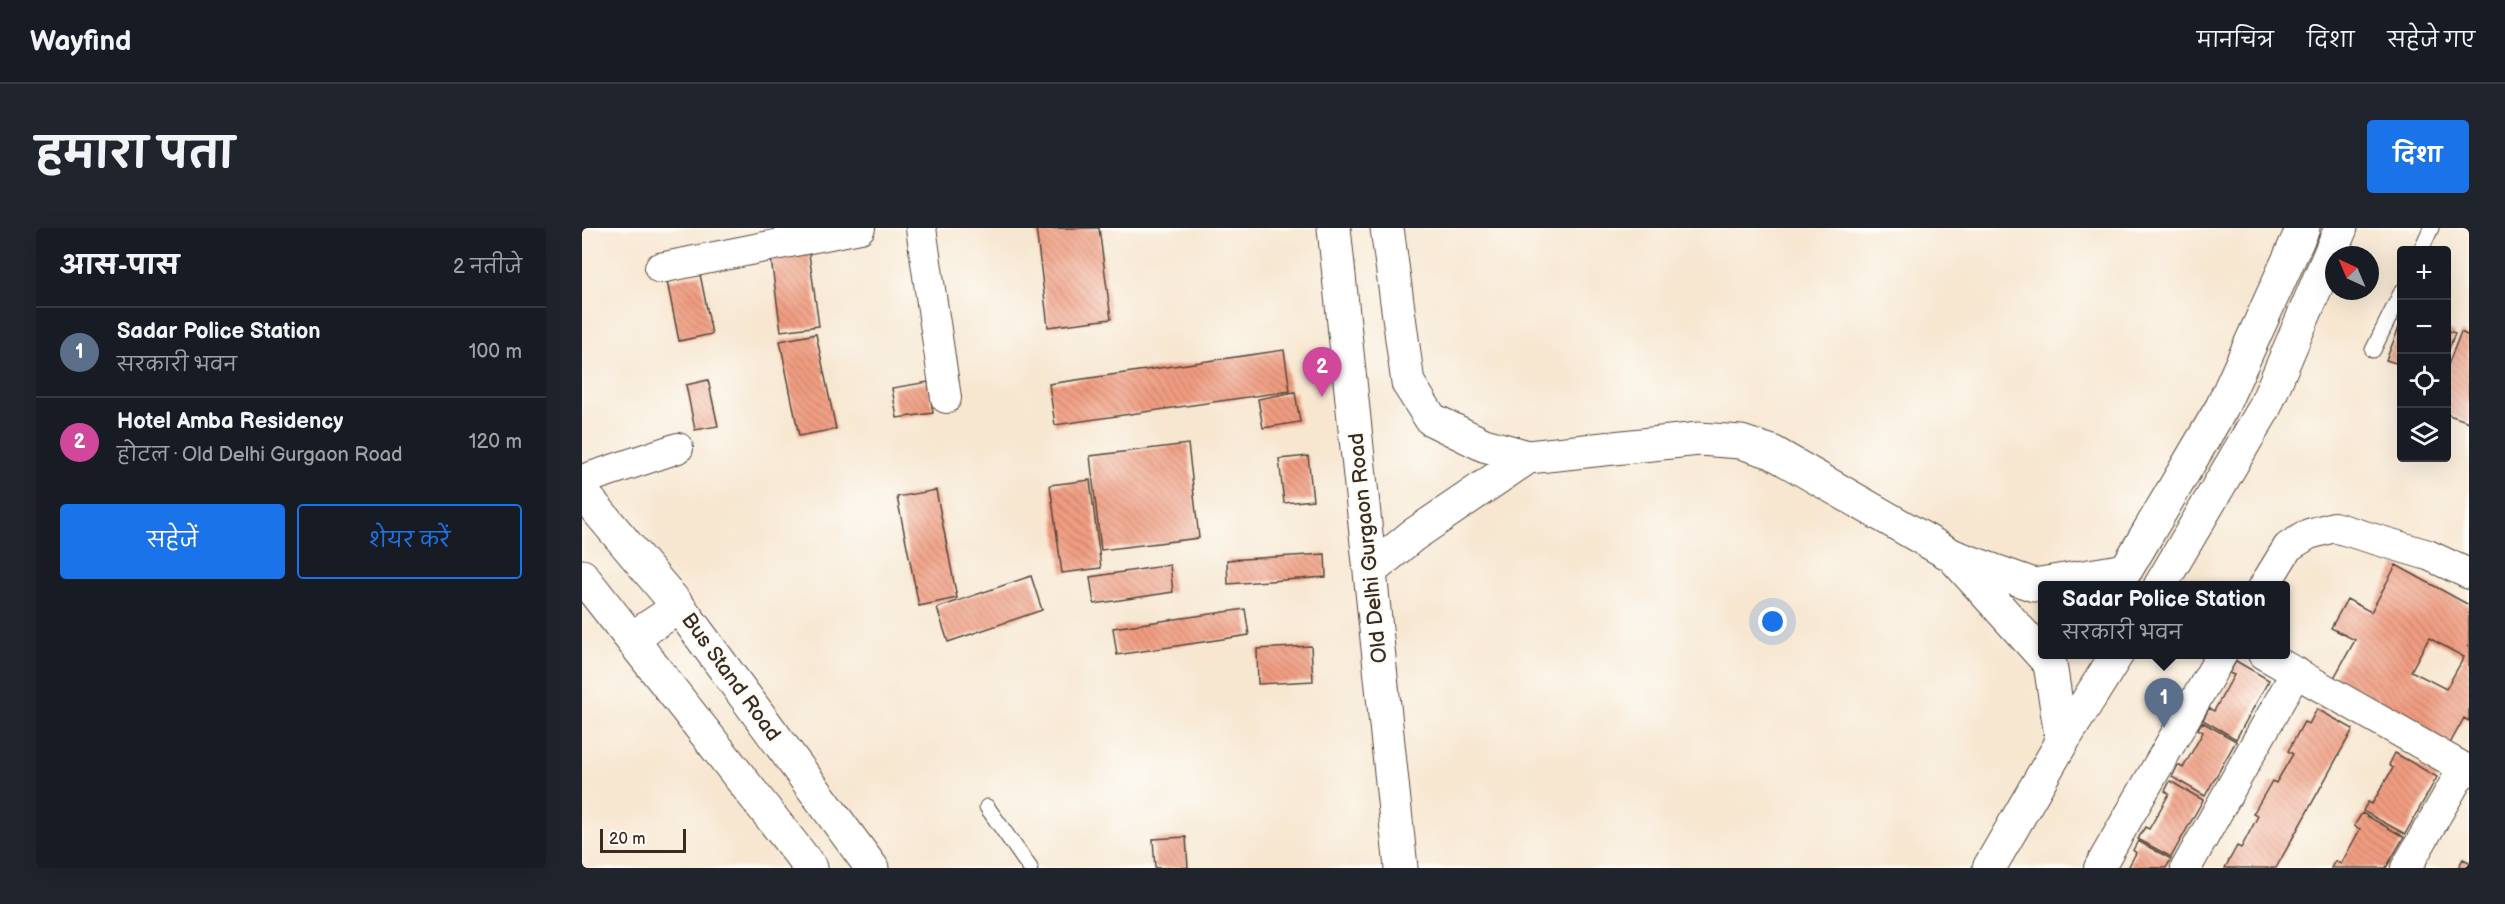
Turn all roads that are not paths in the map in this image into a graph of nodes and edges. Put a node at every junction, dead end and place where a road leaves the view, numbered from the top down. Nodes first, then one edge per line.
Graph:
1 (860, 228) edge
2 (921, 228) edge
3 (1334, 228) edge
4 (1387, 228) edge
5 (2303, 228) edge
6 (2341, 228) edge
7 (2431, 228) edge
8 (754, 239) edge
9 (2423, 246) edge
10 (660, 268) dead end
11 (2398, 300) edge
12 (2373, 351) dead end
13 (946, 398) dead end
14 (678, 448) dead end
15 (1528, 457) junction
16 (582, 480) edge
17 (582, 492) edge
18 (1953, 556) junction
19 (1371, 570) junction
20 (2469, 574) edge
21 (582, 576) edge
22 (2059, 581) edge
23 (2162, 581) edge
24 (2267, 581) edge
25 (2038, 584) edge
26 (679, 607) junction
27 (632, 638) junction
28 (2038, 652) edge
29 (2045, 659) edge
30 (2113, 659) edge
31 (2219, 659) edge
32 (2272, 659) edge
33 (2296, 672) junction
34 (2062, 742) junction
35 (2466, 770) edge
36 (987, 807) dead end
37 (812, 868) edge
38 (872, 868) edge
39 (1030, 868) edge
40 (1401, 868) edge
41 (1989, 868) edge
42 (2099, 868) edge
43 (2186, 868) edge
44 (2406, 868) edge

1 - 8 street
2 - 13 street
3 - 19 main road, Old Delhi Gurgaon Road
4 - 15 main road
5 - 22 main road
6 - 23 main road
7 - 9 lane
8 - 10 street
11 - 12 lane
14 - 16 street
15 - 18 main road
15 - 19 main road
17 - 26 main road, Bus Stand Road
18 - 25 main road
18 - 28 main road
19 - 40 main road, Old Delhi Gurgaon Road
20 - 24 street
21 - 27 main road
26 - 27 main road
26 - 38 main road, Bus Stand Road
27 - 37 main road
29 - 34 main road
30 - 34 main road
31 - 42 street
32 - 33 street
33 - 35 street
33 - 43 street
34 - 41 main road
35 - 44 street
36 - 39 lane

